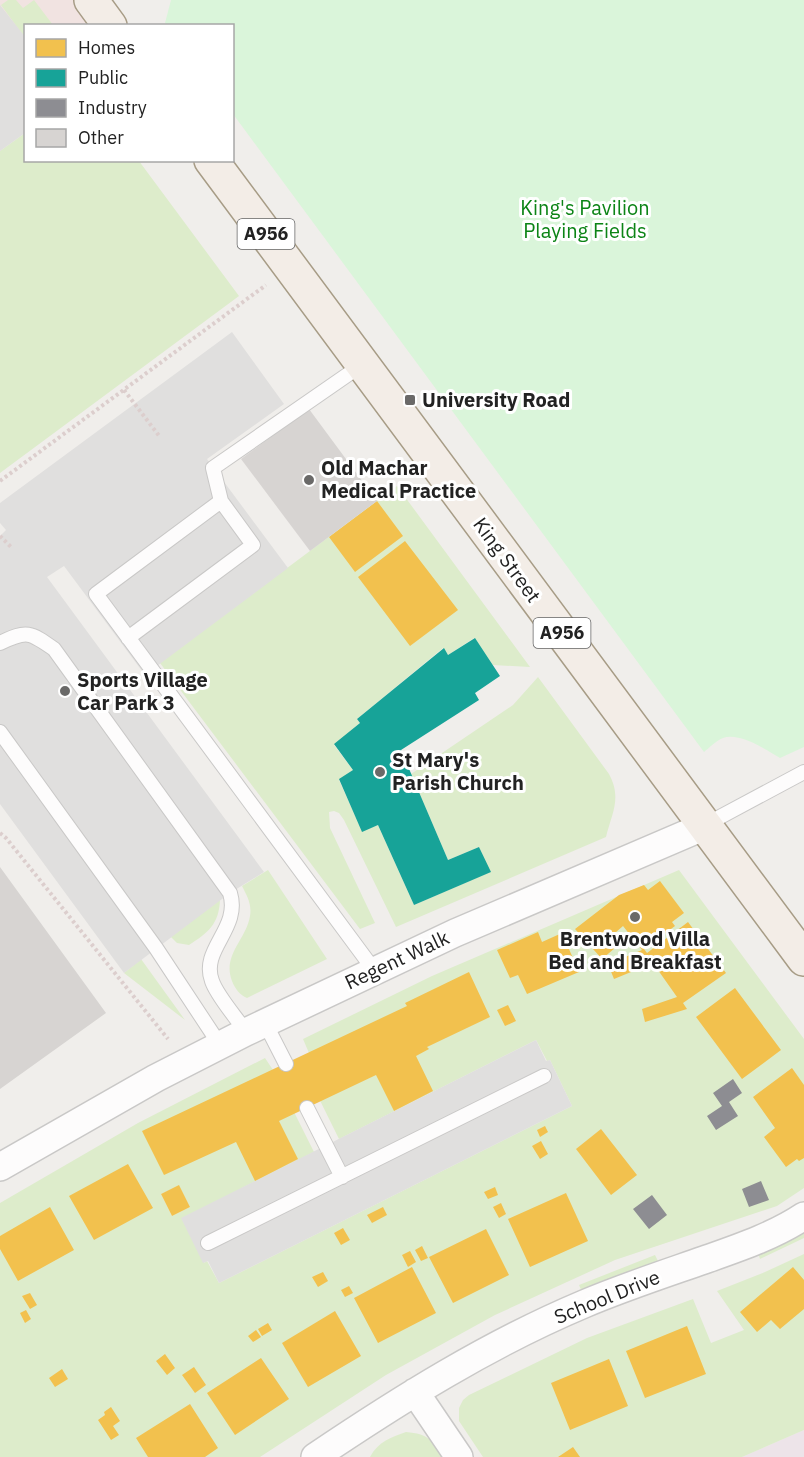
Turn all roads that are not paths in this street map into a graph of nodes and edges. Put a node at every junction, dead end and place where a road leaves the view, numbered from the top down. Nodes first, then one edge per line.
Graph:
1 (212, 162) edge
2 (363, 364) junction
3 (221, 501) junction
4 (128, 638) junction
5 (0, 643) edge
6 (0, 732) edge
7 (804, 772) edge
8 (705, 826) junction
9 (804, 959) edge
10 (374, 970) junction
11 (255, 1027) junction
12 (220, 1045) junction
13 (286, 1064) dead end
14 (544, 1076) dead end
15 (307, 1108) dead end
16 (0, 1167) edge
17 (342, 1177) junction
18 (804, 1216) edge
19 (208, 1243) dead end
20 (415, 1392) junction
21 (327, 1454) edge
22 (459, 1457) edge

1 - 2 main road, King Street / A956
2 - 3 lane
2 - 8 main road, King Street / A956
3 - 4 lane
3 - 4 lane
4 - 10 lane
5 - 11 lane
6 - 12 lane
7 - 8 lane, Regent Walk
8 - 9 main road, King Street / A956
8 - 10 street, Regent Walk
10 - 11 street, Regent Walk
11 - 12 street, Regent Walk
11 - 13 lane
12 - 16 street, Regent Walk
14 - 17 lane
15 - 17 lane
17 - 19 lane
18 - 20 street, School Drive
20 - 21 street, School Drive
20 - 22 street

